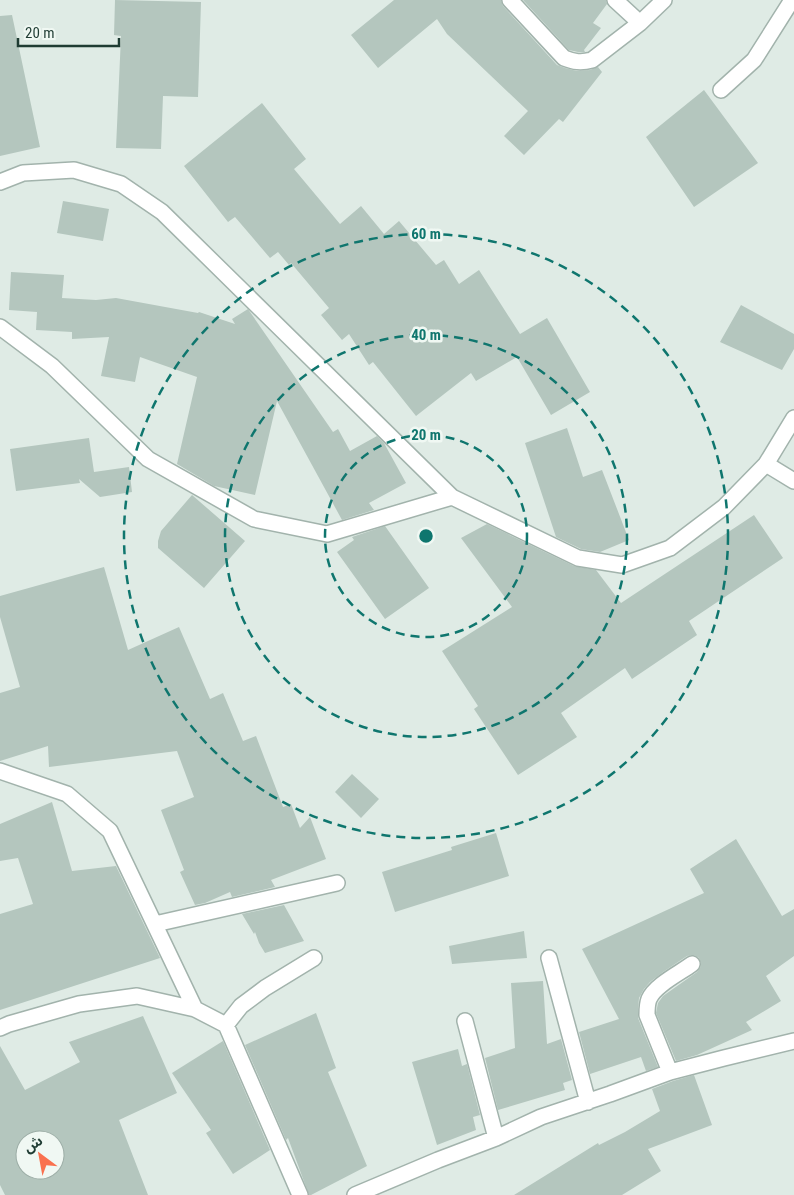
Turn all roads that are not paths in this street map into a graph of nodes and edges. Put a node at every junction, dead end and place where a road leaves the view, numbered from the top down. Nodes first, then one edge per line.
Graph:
1 (510, 0) edge
2 (615, 0) edge
3 (664, 0) edge
4 (792, 0) edge
5 (640, 23) junction
6 (721, 90) dead end
7 (0, 182) edge
8 (0, 327) edge
9 (794, 418) edge
10 (766, 464) junction
11 (794, 481) edge
12 (452, 496) junction
13 (0, 771) edge
14 (337, 883) dead end
15 (155, 924) junction
16 (314, 958) dead end
17 (549, 958) dead end
18 (692, 964) dead end
19 (195, 1009) junction
20 (465, 1021) dead end
21 (226, 1025) junction
22 (0, 1028) edge
23 (794, 1041) edge
24 (670, 1072) junction
25 (588, 1102) junction
26 (496, 1138) junction
27 (300, 1195) edge
28 (355, 1195) edge

1 - 5 street
2 - 5 street
3 - 5 street
4 - 6 street
7 - 12 street
8 - 12 street
9 - 10 street
10 - 11 street
10 - 12 street
13 - 15 street
14 - 15 street
15 - 19 street
16 - 21 street
17 - 25 street
18 - 24 street
19 - 21 street
19 - 22 street
20 - 26 street
21 - 27 street
23 - 24 street
24 - 25 street
25 - 26 street
26 - 28 street

